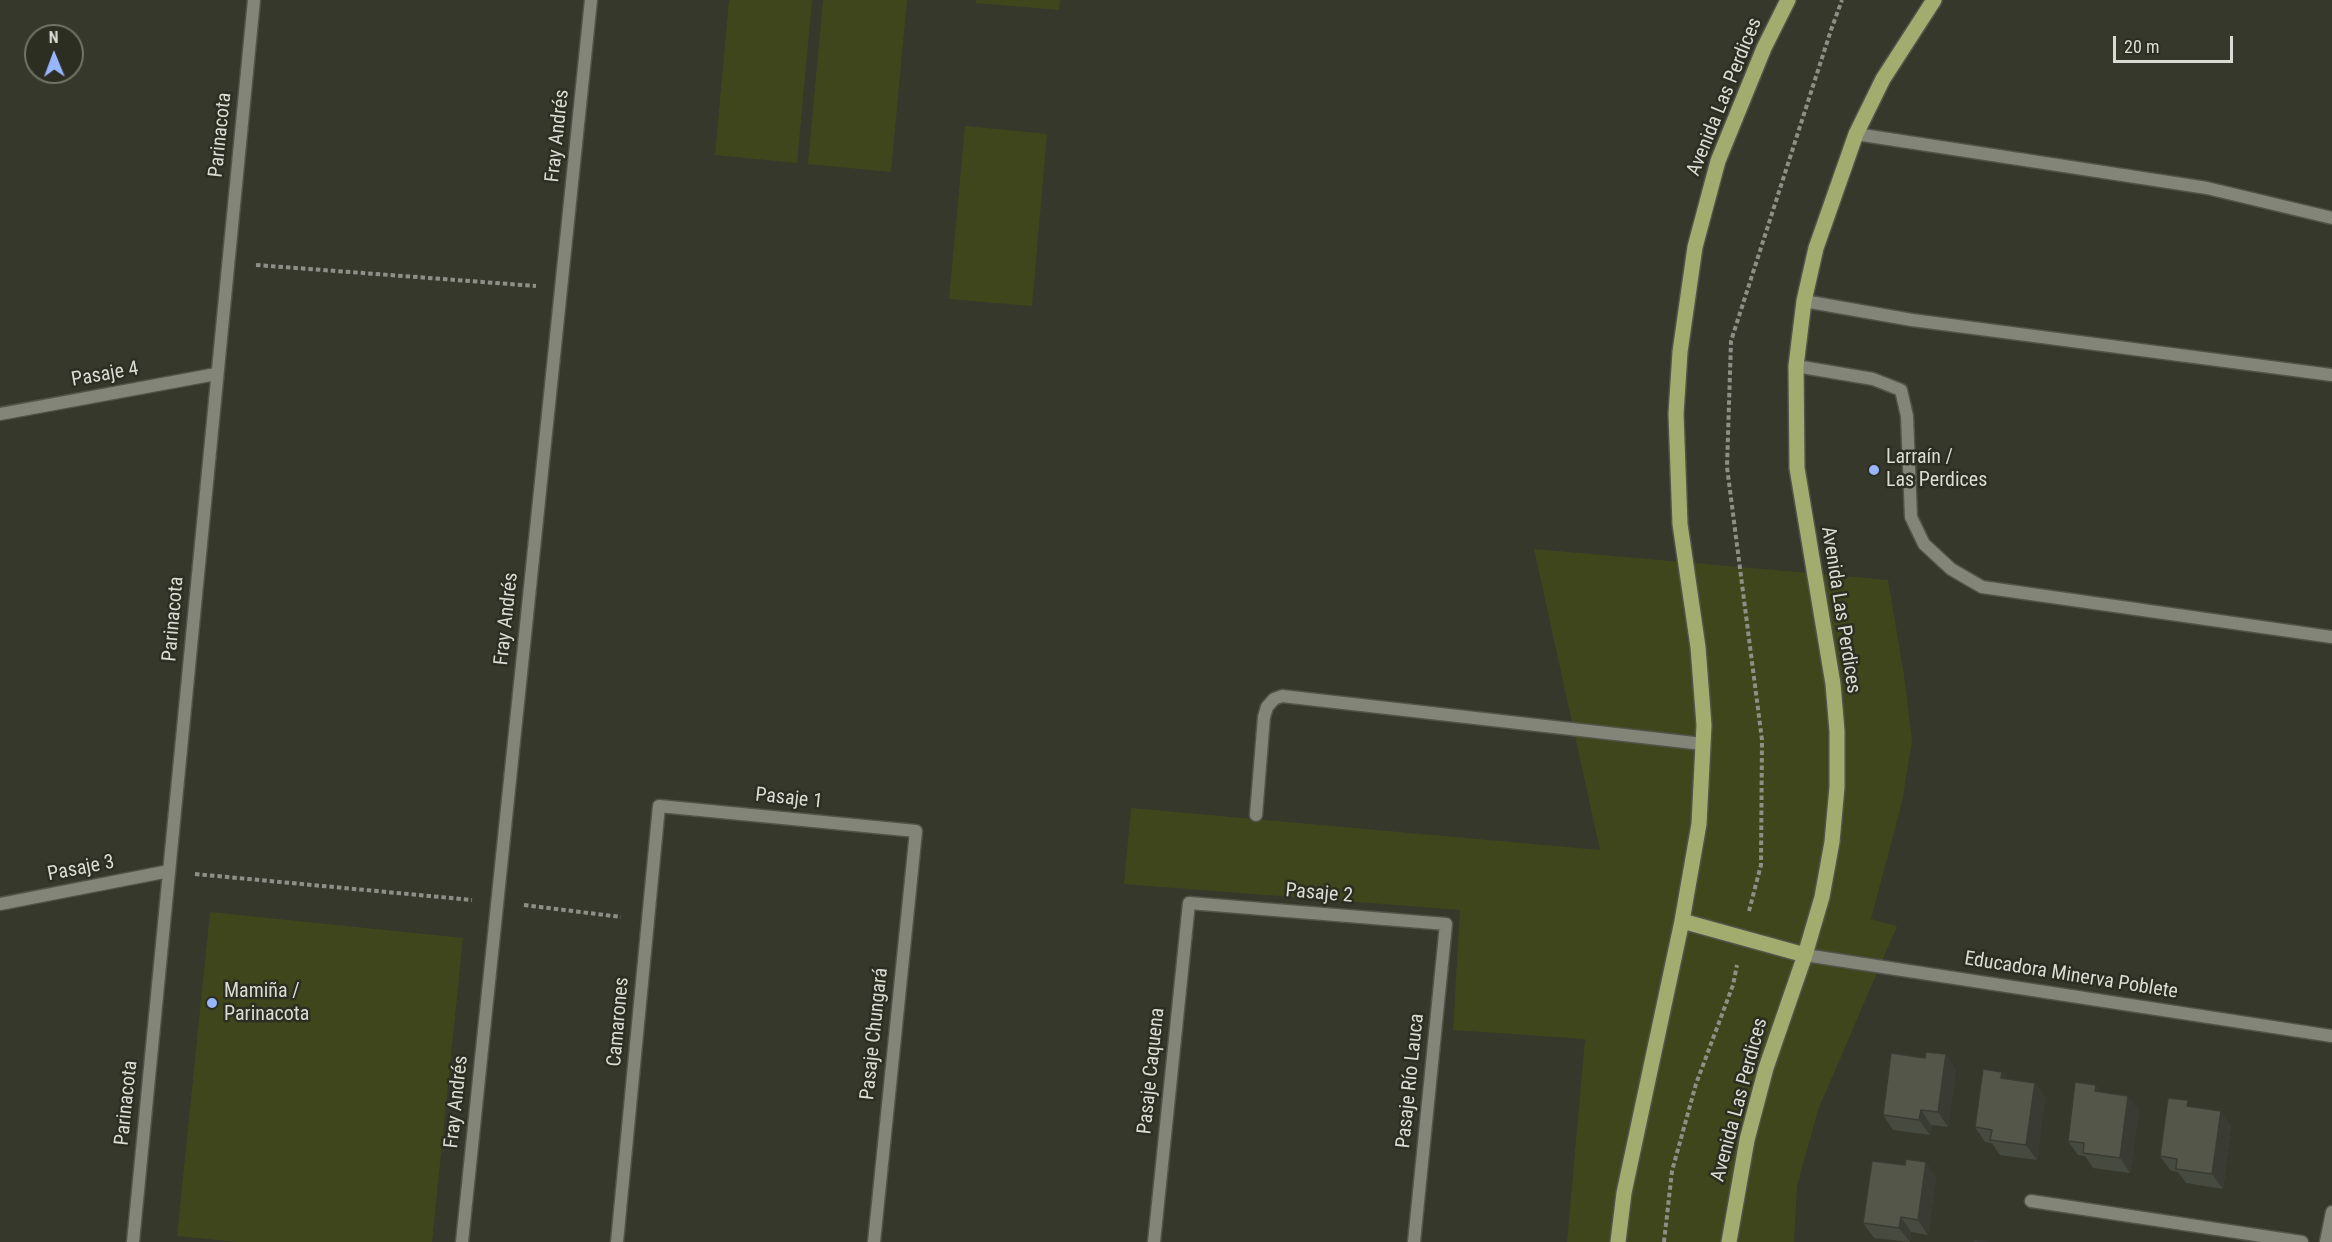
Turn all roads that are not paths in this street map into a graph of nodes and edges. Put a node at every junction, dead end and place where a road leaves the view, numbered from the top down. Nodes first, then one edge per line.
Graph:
1 (254, 0) edge
2 (591, 0) edge
3 (1788, 0) edge
4 (1934, 0) edge
5 (1856, 134) junction
6 (2332, 218) edge
7 (1804, 301) junction
8 (1796, 366) junction
9 (216, 374) junction
10 (2332, 375) edge
11 (0, 414) edge
12 (2332, 637) edge
13 (1703, 744) junction
14 (659, 806) joint
15 (1256, 815) dead end
16 (916, 831) joint
17 (169, 871) junction
18 (1189, 903) joint
19 (0, 904) edge
20 (1682, 921) junction
21 (1446, 924) joint
22 (1805, 955) junction
23 (2332, 1036) edge
24 (2031, 1201) dead end
25 (2332, 1212) edge
26 (133, 1242) edge
27 (462, 1242) edge
28 (617, 1242) edge
29 (874, 1242) edge
30 (1154, 1242) edge
31 (1414, 1242) edge
32 (1618, 1242) edge
33 (1729, 1242) edge
34 (2302, 1242) edge
35 (2326, 1242) edge

1 - 9 street, Parinacota
2 - 27 street, Fray Andrés
3 - 13 main road, Avenida Las Perdices
4 - 5 main road, Avenida Las Perdices
5 - 6 street
5 - 7 main road, Avenida Las Perdices
7 - 8 main road, Avenida Las Perdices
7 - 10 street
8 - 12 street
8 - 22 main road, Avenida Las Perdices
9 - 11 street, Pasaje 4
9 - 17 street, Parinacota
13 - 15 street
13 - 20 main road, Avenida Las Perdices
14 - 16 street, Pasaje 1
14 - 28 street, Camarones
16 - 29 street, Pasaje Chungará
17 - 19 street, Pasaje 3
17 - 26 street, Parinacota
18 - 21 street, Pasaje 2
18 - 30 street, Pasaje Caquena
20 - 22 main road
20 - 32 main road, Avenida Las Perdices
21 - 31 street, Pasaje Río Lauca
22 - 23 street, Educadora Minerva Poblete
22 - 33 main road, Avenida Las Perdices
24 - 34 street
25 - 35 street

